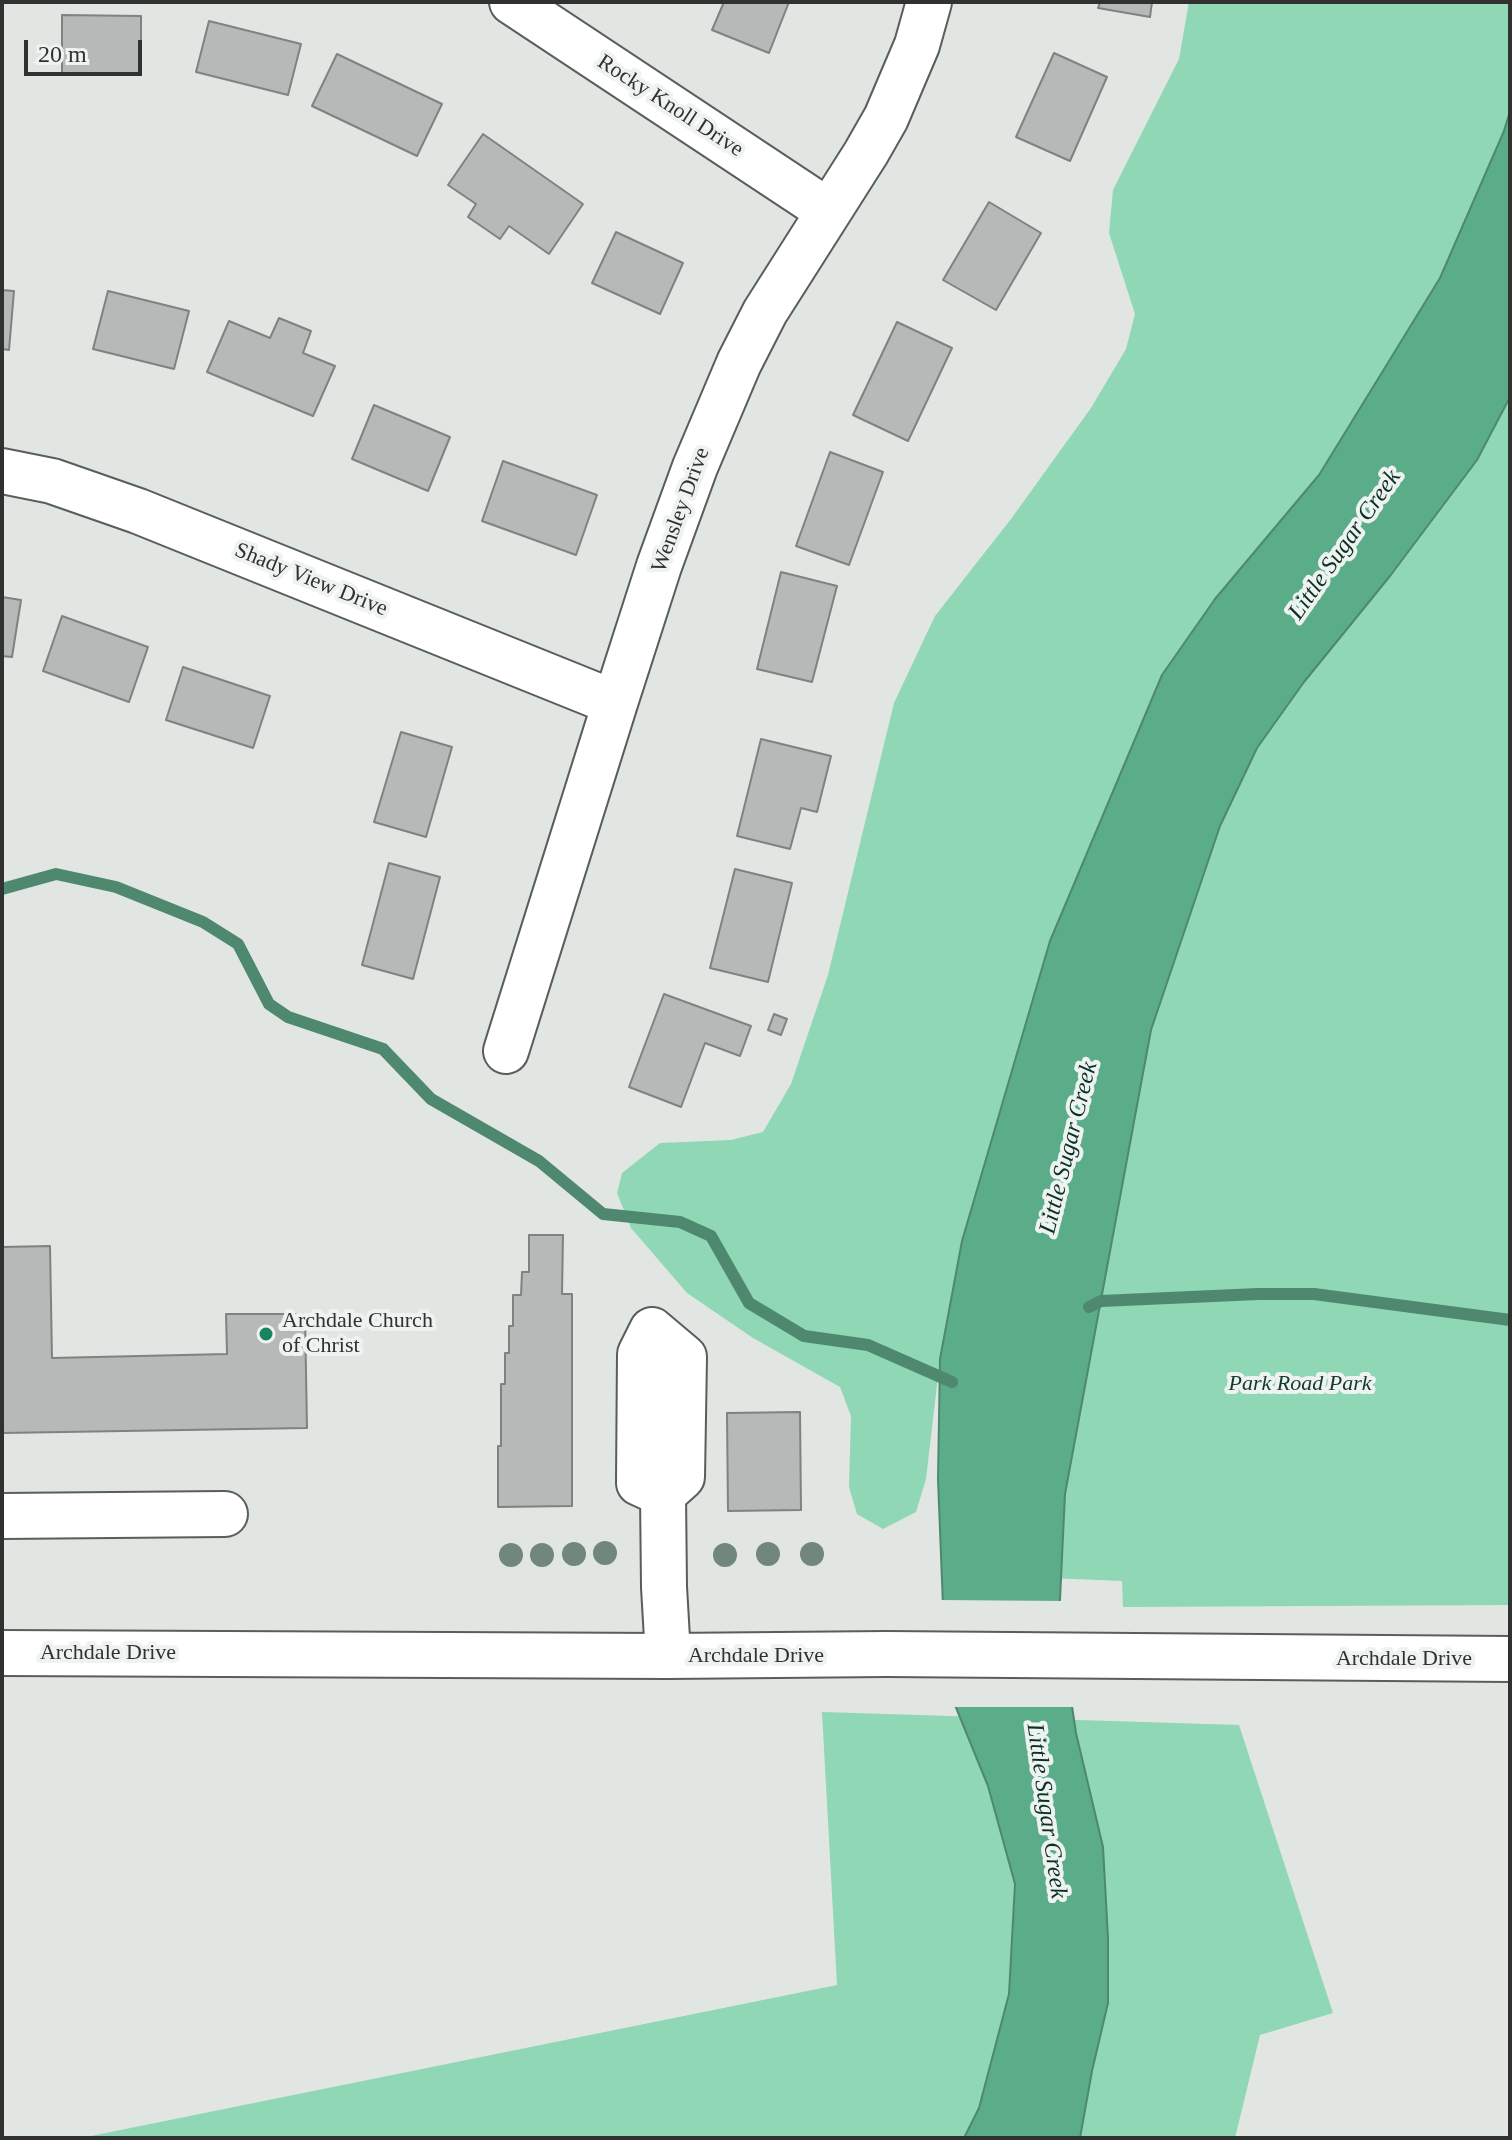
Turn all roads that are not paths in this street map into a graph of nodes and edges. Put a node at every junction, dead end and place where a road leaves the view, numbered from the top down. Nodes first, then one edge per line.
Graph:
1 (512, 2) edge
2 (929, 2) edge
3 (828, 211) junction
4 (2, 471) edge
5 (615, 703) junction
6 (506, 1051) dead end
7 (663, 1494) dead end
8 (225, 1514) dead end
9 (2, 1516) edge
10 (2, 1653) edge
11 (668, 1656) junction
12 (1510, 1659) edge

1 - 3 street, Rocky Knoll Drive
2 - 3 street, Wensley Drive
3 - 5 street, Wensley Drive
4 - 5 street, Shady View Drive
5 - 6 street, Wensley Drive
7 - 11 street
8 - 9 street
10 - 11 street, Archdale Drive
11 - 12 street, Archdale Drive

